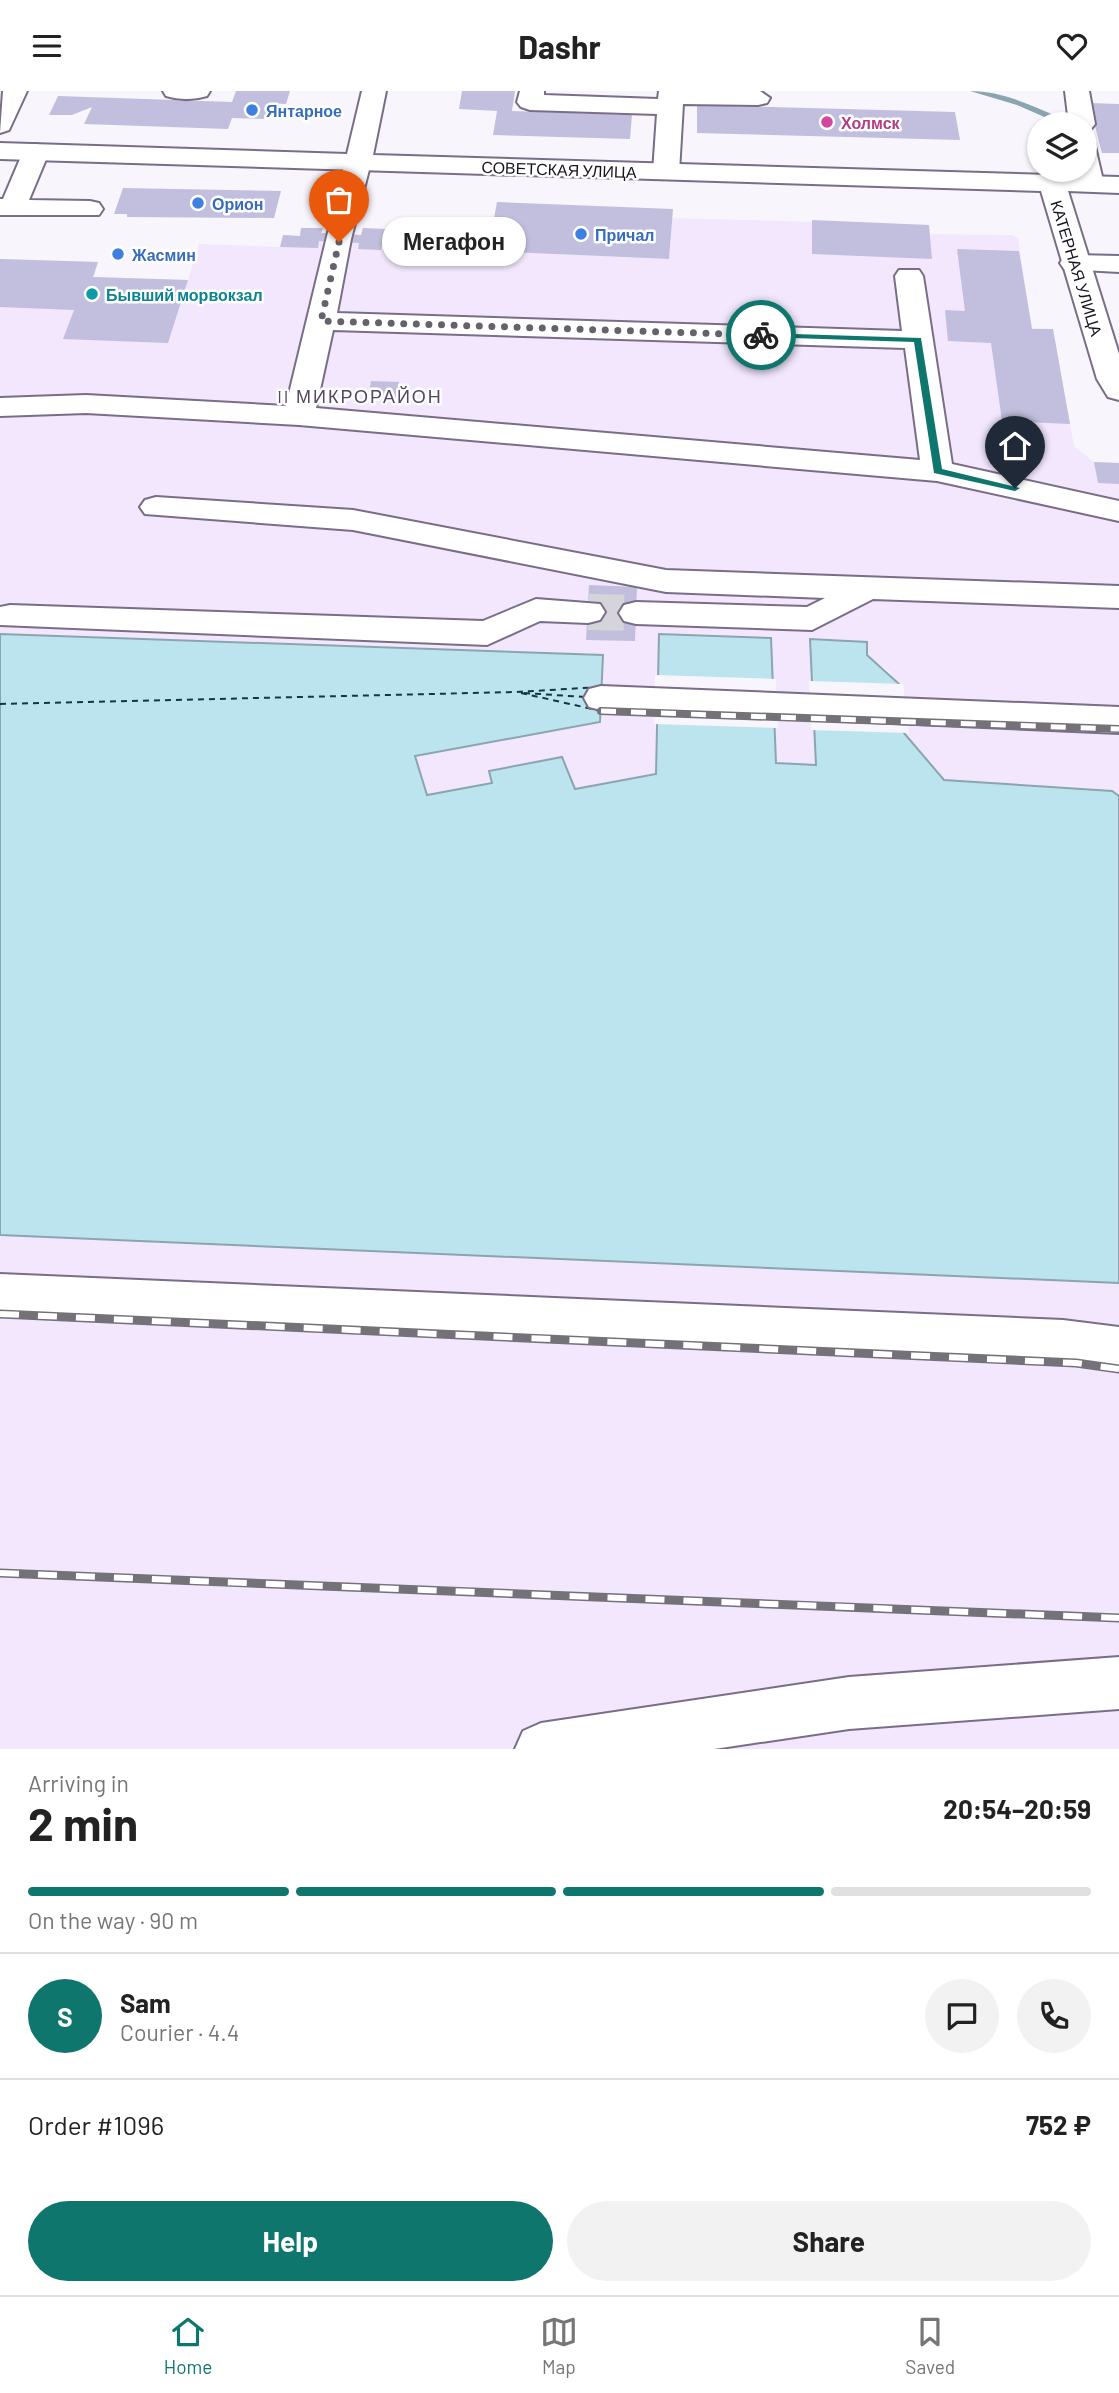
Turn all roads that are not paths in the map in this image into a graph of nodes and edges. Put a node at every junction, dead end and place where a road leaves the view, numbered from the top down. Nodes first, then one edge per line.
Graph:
1 (15, 91) edge
2 (175, 91) edge
3 (198, 91) edge
4 (374, 91) edge
5 (531, 91) edge
6 (1077, 91) edge
7 (671, 98) edge
8 (758, 98) dead end
9 (1080, 112) edge
10 (0, 125) edge
11 (0, 151) edge
12 (36, 152) junction
13 (358, 162) junction
14 (666, 172) junction
15 (1091, 182) edge
16 (1052, 184) junction
17 (1091, 185) junction
18 (1119, 185) edge
19 (6, 207) edge
20 (90, 209) dead end
21 (1074, 263) junction
22 (1119, 264) edge
23 (909, 276) dead end
24 (321, 321) junction
25 (918, 339) junction
26 (1119, 391) edge
27 (0, 407) edge
28 (299, 416) junction
29 (937, 471) junction
30 (156, 507) dead end
31 (1119, 511) edge
32 (869, 587) junction
33 (1119, 597) edge
34 (588, 611) tunnel mouth
35 (636, 613) tunnel mouth
36 (10, 616) dead end
37 (601, 698) dead end
38 (1119, 720) edge
39 (0, 1294) edge
40 (1119, 1348) edge
41 (1119, 1683) edge
42 (541, 1749) edge

1 - 10 main road
2 - 3 main road
4 - 13 main road
5 - 7 main road
6 - 9 main road
7 - 8 main road
7 - 14 main road
11 - 12 main road, СОВЕТСКАЯ УЛИЦА
12 - 13 main road, СОВЕТСКАЯ УЛИЦА
12 - 19 main road
13 - 14 main road, СОВЕТСКАЯ УЛИЦА
13 - 24 main road
14 - 16 main road, СОВЕТСКАЯ УЛИЦА
15 - 17 main road
16 - 17 main road, СОВЕТСКАЯ УЛИЦА
16 - 21 main road, КАТЕРНАЯ УЛИЦА
17 - 18 main road, СОВЕТСКАЯ УЛИЦА
19 - 20 main road
21 - 22 main road
21 - 26 main road, КАТЕРНАЯ УЛИЦА
23 - 25 main road
24 - 25 main road
24 - 28 main road
25 - 29 main road
27 - 28 main road
28 - 29 main road
29 - 31 main road
30 - 32 main road
32 - 33 main road
32 - 35 main road
34 - 36 main road
37 - 38 main road
39 - 40 main road
41 - 42 main road

